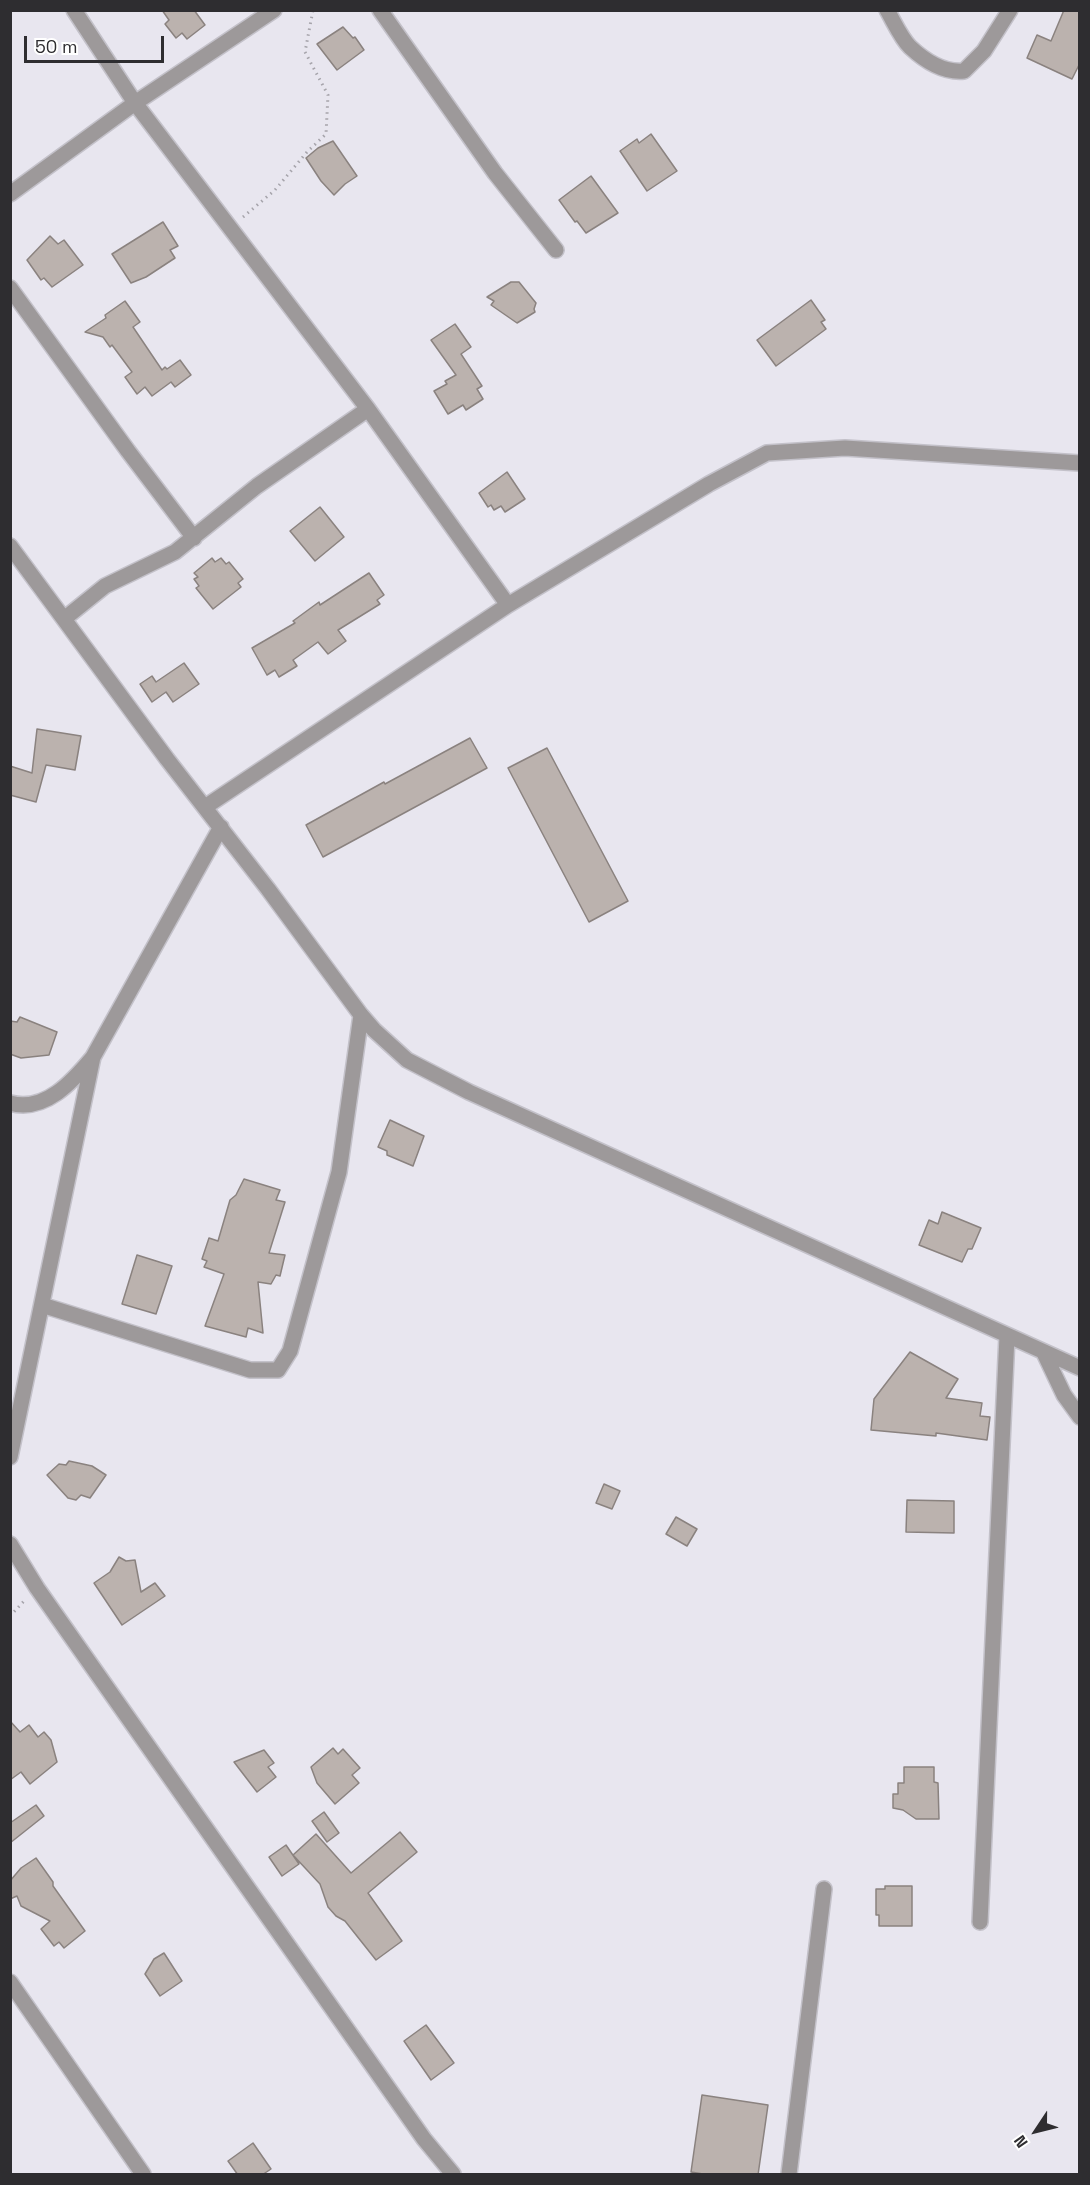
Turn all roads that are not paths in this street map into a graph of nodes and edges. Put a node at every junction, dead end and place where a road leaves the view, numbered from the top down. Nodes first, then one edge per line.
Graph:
1 (74, 10) edge
2 (274, 10) edge
3 (380, 10) edge
4 (887, 10) edge
5 (1010, 10) edge
6 (135, 103) junction
7 (10, 194) edge
8 (556, 250) dead end
9 (10, 288) edge
10 (368, 408) junction
11 (1080, 463) edge
12 (194, 538) junction
13 (10, 546) edge
14 (508, 605) junction
15 (64, 619) junction
16 (205, 807) junction
17 (221, 827) junction
18 (361, 1015) junction
19 (93, 1057) junction
20 (10, 1103) edge
21 (42, 1305) junction
22 (1006, 1336) junction
23 (1044, 1353) junction
24 (1080, 1368) edge
25 (1080, 1417) edge
26 (10, 1457) edge
27 (10, 1544) edge
28 (824, 1890) dead end
29 (980, 1922) dead end
30 (10, 1982) edge
31 (142, 2175) edge
32 (453, 2175) edge
33 (789, 2175) edge

1 - 6 street
2 - 6 street
3 - 8 street
4 - 5 street
6 - 7 street
6 - 10 street
9 - 12 street
10 - 12 street
10 - 14 street
11 - 14 street
12 - 15 street
13 - 15 street
14 - 16 street
15 - 16 street
16 - 17 street
17 - 18 street
17 - 19 street
18 - 21 street
18 - 22 street
19 - 20 street
19 - 21 street
21 - 26 street
22 - 23 street
22 - 29 street
23 - 24 street
23 - 25 street
27 - 32 street
28 - 33 street
30 - 31 street

